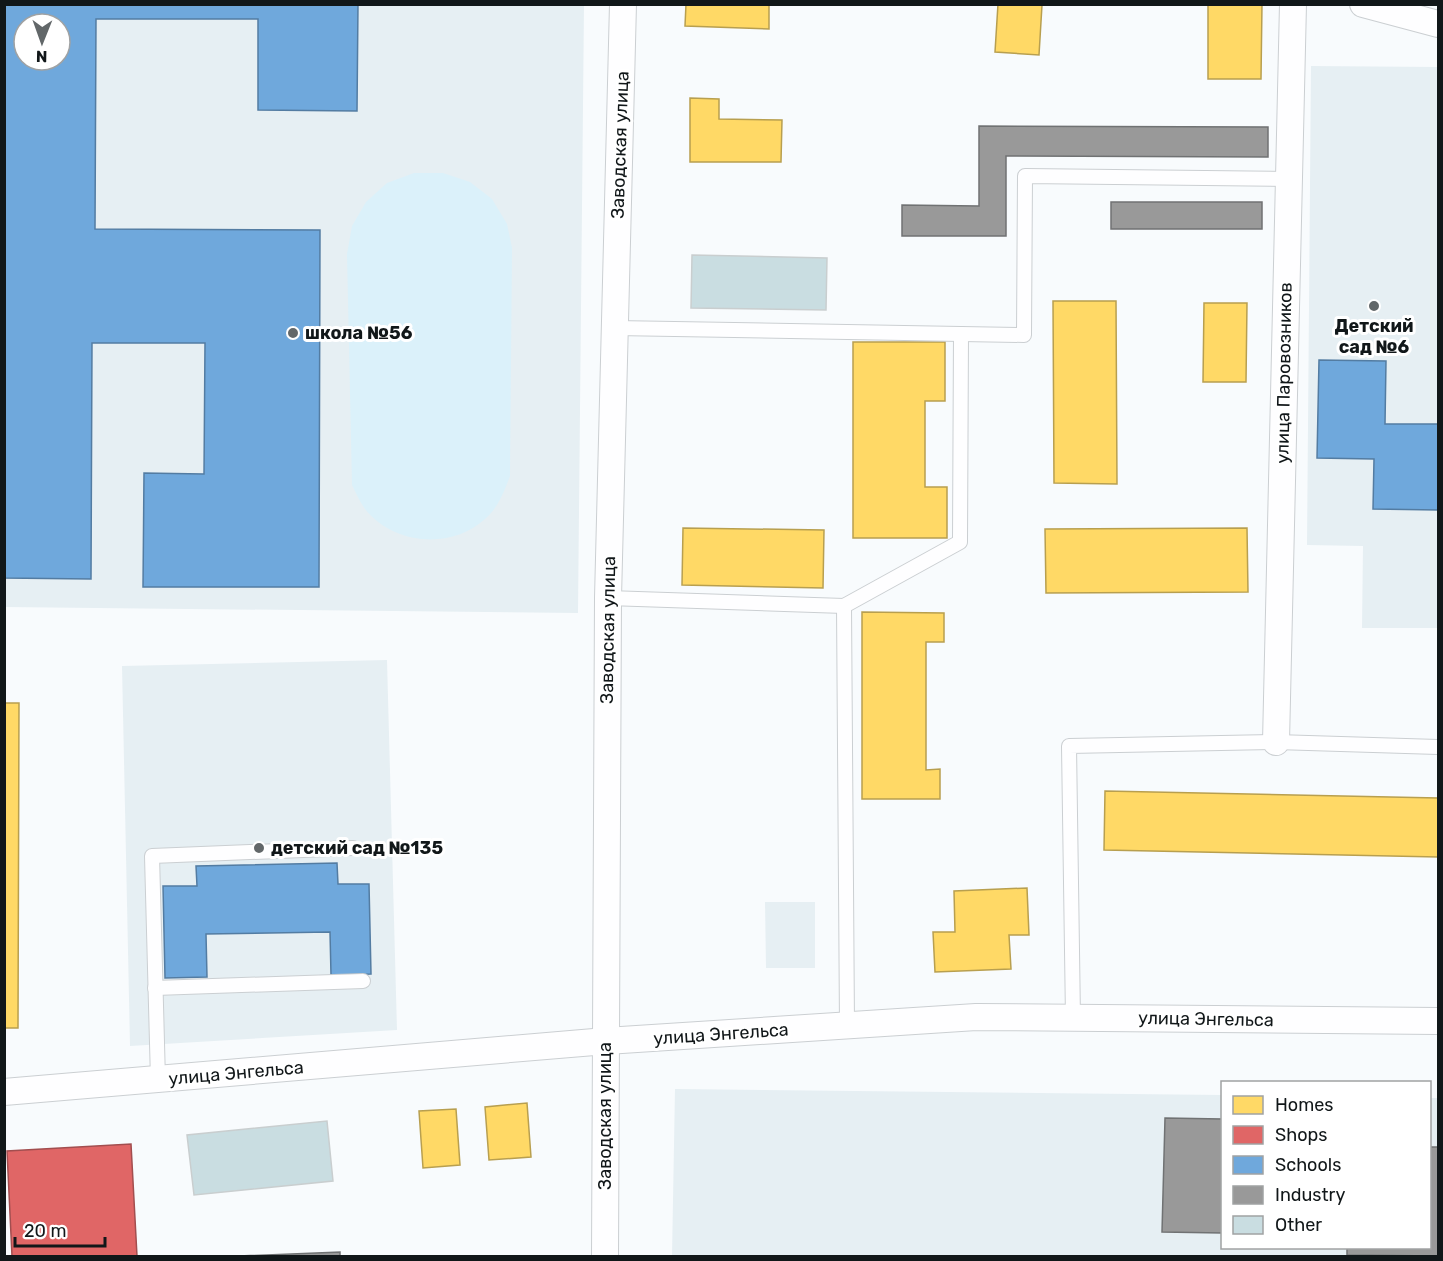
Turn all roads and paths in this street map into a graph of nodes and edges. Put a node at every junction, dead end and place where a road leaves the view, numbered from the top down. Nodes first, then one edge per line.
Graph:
1 (623, 4) edge
2 (1293, 4) edge
3 (1363, 4) edge
4 (1438, 24) edge
5 (1289, 179) junction
6 (615, 328) junction
7 (961, 334) junction
8 (608, 598) junction
9 (844, 606) junction
10 (1276, 742) junction
11 (1438, 747) edge
12 (353, 848) dead end
13 (363, 981) dead end
14 (155, 988) junction
15 (1073, 1018) junction
16 (1438, 1021) edge
17 (847, 1025) junction
18 (606, 1041) junction
19 (158, 1080) junction
20 (4, 1092) edge
21 (605, 1257) edge

1 - 6 street, Заводская улица
2 - 5 street, улица Паровозников
3 - 4 street
5 - 7 lane
5 - 10 street, улица Паровозников
6 - 7 lane
6 - 8 street, Заводская улица
7 - 9 lane
8 - 9 lane
8 - 18 street, Заводская улица
9 - 17 lane
10 - 11 lane
10 - 15 lane
12 - 14 lane
13 - 14 lane
14 - 19 lane
15 - 16 street, улица Энгельса
15 - 17 street, улица Энгельса
17 - 18 street, улица Энгельса
18 - 19 street, улица Энгельса
18 - 21 street, Заводская улица
19 - 20 street, улица Энгельса

